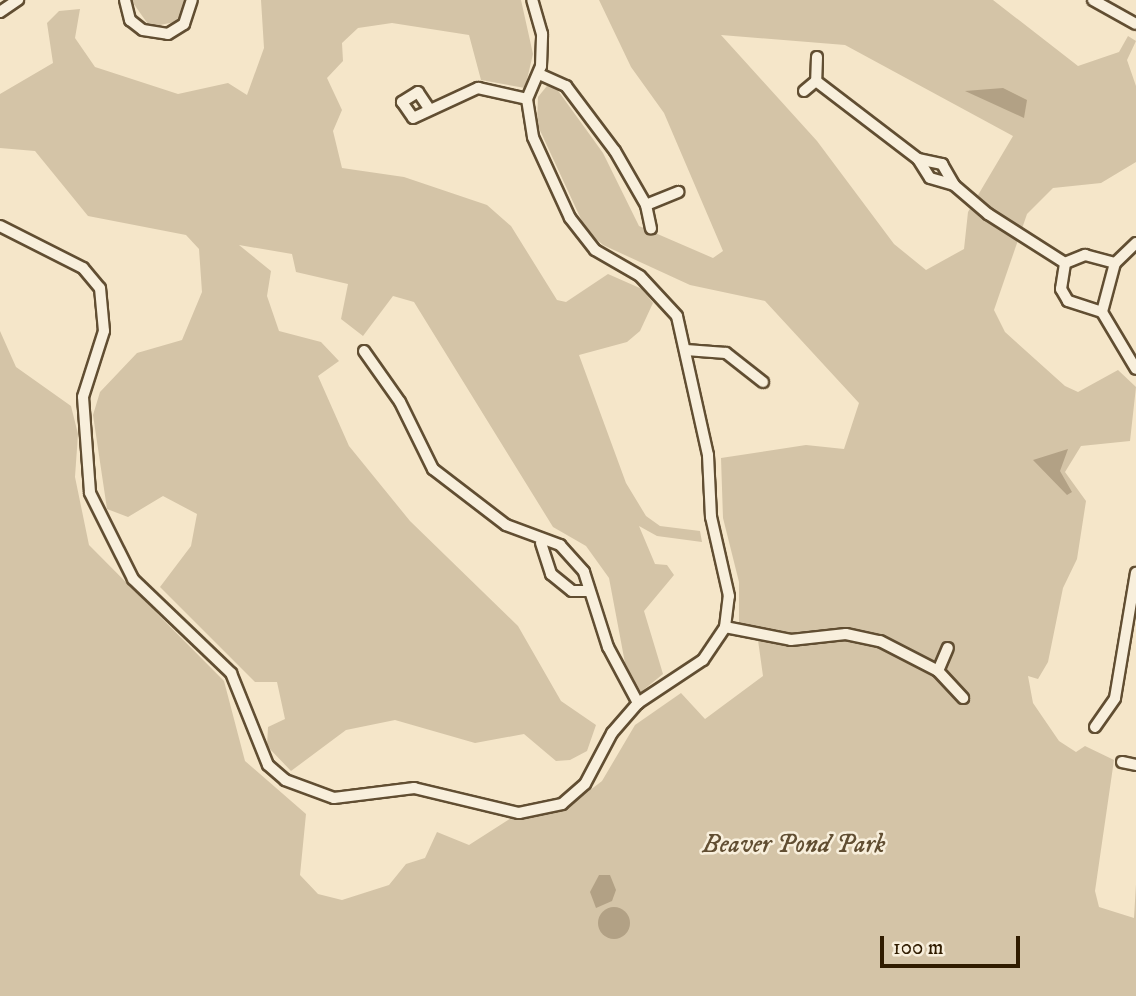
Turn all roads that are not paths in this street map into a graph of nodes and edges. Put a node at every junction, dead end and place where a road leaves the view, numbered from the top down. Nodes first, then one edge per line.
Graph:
1 (18, 0) edge
2 (125, 0) edge
3 (192, 0) edge
4 (532, 0) edge
5 (1093, 0) edge
6 (0, 12) edge
7 (1136, 24) edge
8 (817, 57) dead end
9 (539, 74) junction
10 (816, 81) junction
11 (804, 91) dead end
12 (527, 99) junction
13 (428, 107) dead end
14 (918, 159) junction
15 (954, 185) junction
16 (678, 192) dead end
17 (646, 205) junction
18 (0, 226) edge
19 (651, 228) dead end
20 (1136, 243) edge
21 (1115, 262) junction
22 (1065, 263) junction
23 (1102, 312) junction
24 (686, 350) junction
25 (364, 351) dead end
26 (1136, 369) edge
27 (763, 382) dead end
28 (541, 543) junction
29 (1136, 573) edge
30 (589, 591) junction
31 (725, 627) junction
32 (948, 648) dead end
33 (938, 671) junction
34 (963, 698) dead end
35 (638, 703) junction
36 (1095, 727) dead end
37 (1122, 762) dead end
38 (1136, 765) edge

1 - 6 street
2 - 3 street
4 - 9 street
5 - 7 street
8 - 10 street
9 - 12 street
9 - 17 street
10 - 11 street
10 - 14 street
12 - 13 street
12 - 24 street
14 - 15 street
14 - 15 street
15 - 22 street
16 - 17 street
17 - 19 street
18 - 35 street
20 - 21 street
21 - 22 street
21 - 23 street
22 - 23 street
23 - 26 street
24 - 27 street
24 - 31 street
25 - 28 street
28 - 30 street
28 - 30 street
29 - 36 street
30 - 35 street
31 - 33 street
31 - 35 street
32 - 33 street
33 - 34 street
37 - 38 street

